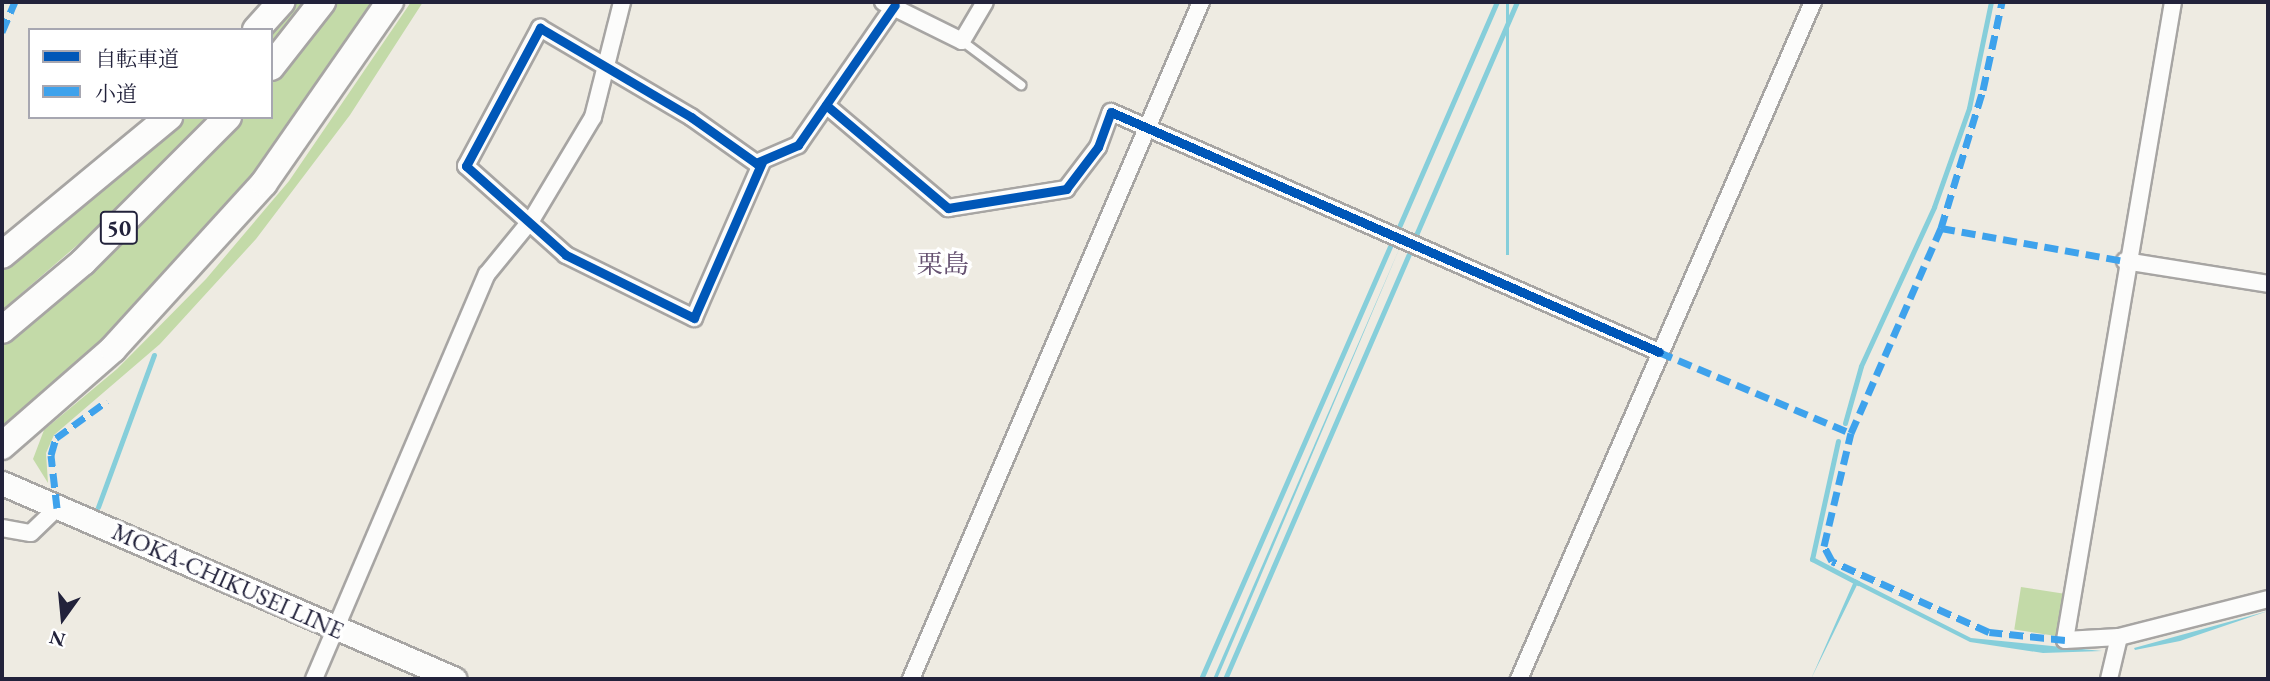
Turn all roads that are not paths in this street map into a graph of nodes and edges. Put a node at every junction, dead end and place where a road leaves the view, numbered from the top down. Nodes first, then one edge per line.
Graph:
1 (281, 2) edge
2 (322, 2) edge
3 (390, 2) edge
4 (622, 2) edge
5 (985, 2) edge
6 (1201, 2) edge
7 (1813, 2) edge
8 (2173, 2) edge
9 (889, 4) edge
10 (258, 28) edge
11 (962, 41) junction
12 (273, 64) edge
13 (604, 65) junction
14 (1021, 85) dead end
15 (826, 105) junction
16 (167, 119) edge
17 (226, 119) edge
18 (1145, 129) junction
19 (762, 162) junction
20 (532, 219) junction
21 (2, 255) edge
22 (2124, 261) junction
23 (2268, 284) edge
24 (2, 330) edge
25 (1659, 352) junction
26 (2, 446) edge
27 (2, 483) edge
28 (57, 508) junction
29 (2, 528) edge
30 (2268, 599) edge
31 (335, 628) junction
32 (2119, 637) junction
33 (313, 679) edge
34 (454, 679) edge
35 (911, 679) edge
36 (1519, 679) edge
37 (2109, 679) edge

1 - 10 highway
2 - 12 highway
3 - 26 highway
4 - 13 street
5 - 11 street
6 - 18 street
7 - 25 street
8 - 22 street
9 - 11 street
9 - 15 street
11 - 14 lane
13 - 19 street
13 - 20 street
13 - 20 street
15 - 18 street
15 - 19 street
16 - 21 highway
17 - 24 highway, 50
18 - 25 street
18 - 35 street
19 - 20 street
20 - 31 street
22 - 23 street
22 - 32 street
25 - 36 street
27 - 28 main road, MOKA-CHIKUSEI LINE
28 - 29 street
28 - 31 main road, MOKA-CHIKUSEI LINE
30 - 32 street
31 - 33 street
31 - 34 main road, MOKA-CHIKUSEI LINE
32 - 37 street

